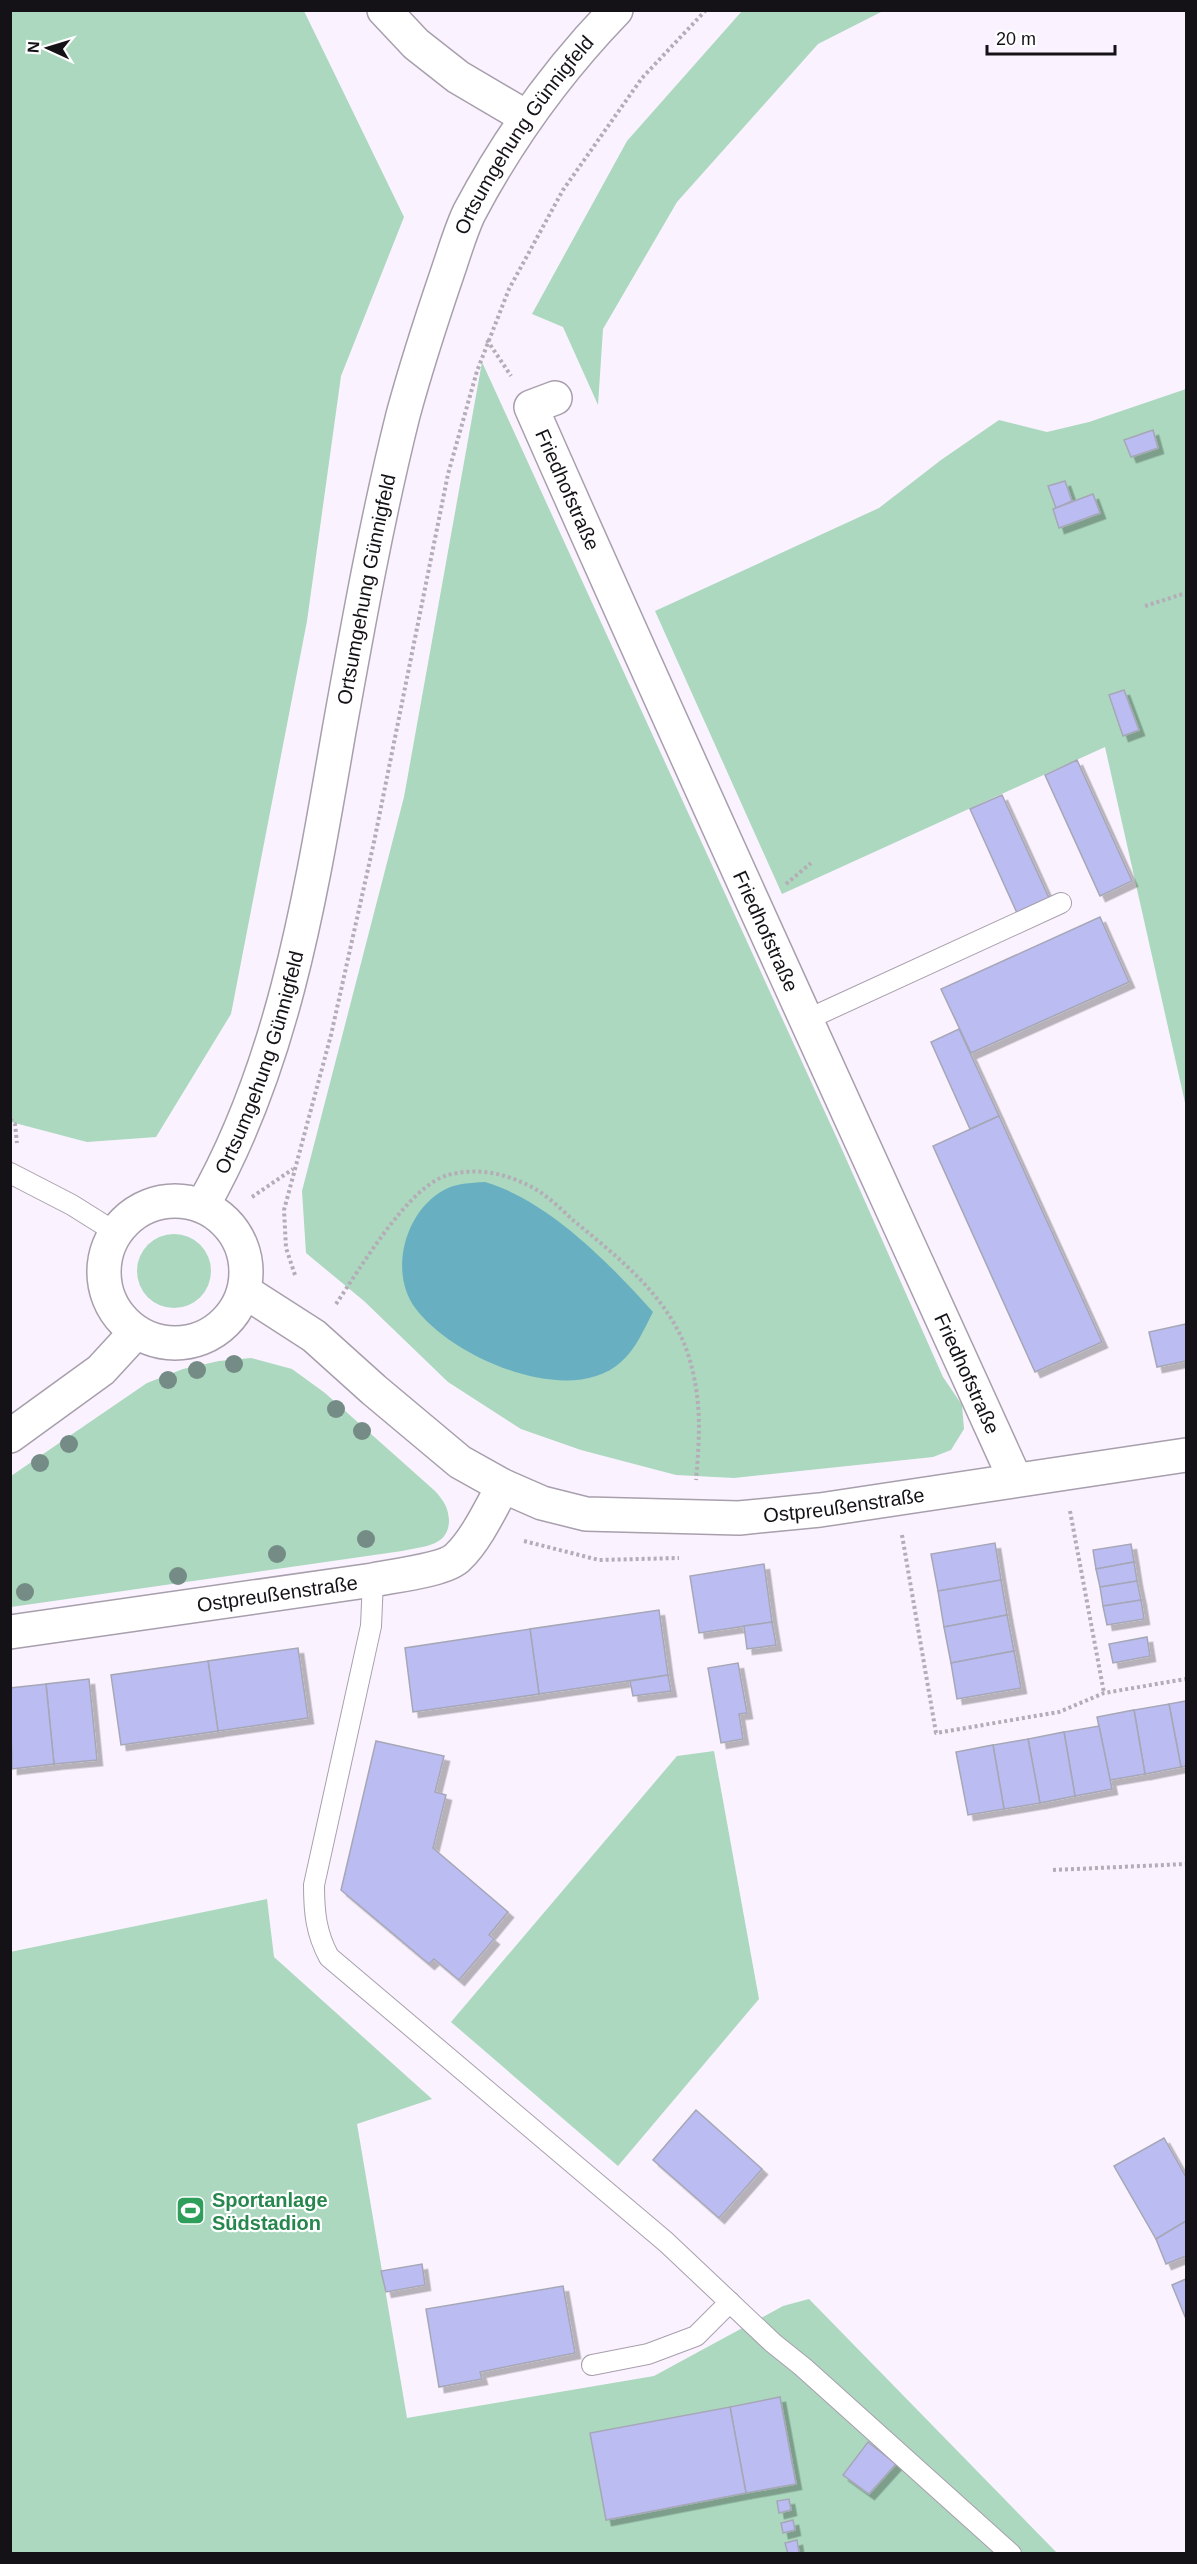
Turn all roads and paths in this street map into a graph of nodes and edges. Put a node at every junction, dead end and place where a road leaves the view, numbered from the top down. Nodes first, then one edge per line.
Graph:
1 (384, 10) edge
2 (616, 10) edge
3 (706, 10) edge
4 (526, 117) junction
5 (555, 398) dead end
6 (1186, 593) edge
7 (1145, 606) dead end
8 (1061, 903) dead end
9 (806, 1020) junction
10 (294, 1169) junction
11 (10, 1173) edge
12 (211, 1210) junction
13 (115, 1232) junction
14 (296, 1281) dead end
15 (244, 1291) junction
16 (136, 1332) junction
17 (314, 1336) junction
18 (10, 1437) edge
19 (1186, 1455) edge
20 (1063, 1472) junction
21 (1015, 1479) junction
22 (503, 1486) junction
23 (896, 1498) junction
24 (693, 1518) junction
25 (373, 1580) junction
26 (10, 1632) edge
27 (1186, 1679) edge
28 (1104, 1693) junction
29 (1186, 1864) edge
30 (1053, 1870) dead end
31 (730, 2302) junction
32 (592, 2365) dead end
33 (1011, 2553) edge

1 - 4 street
2 - 4 street, Ortsumgehung Günnigfeld
3 - 10 path
4 - 12 street, Ortsumgehung Günnigfeld
5 - 9 street, Friedhofstraße
6 - 7 path
8 - 9 lane
9 - 21 street, Friedhofstraße
10 - 12 path
10 - 14 path
11 - 13 lane
12 - 13 street
12 - 15 street
13 - 16 street
15 - 16 street
15 - 17 street, Ostpreußenstraße
16 - 18 street
17 - 22 street, Ostpreußenstraße
17 - 24 path
19 - 20 street, Ostpreußenstraße
20 - 21 street, Ostpreußenstraße
20 - 28 path
21 - 23 street, Ostpreußenstraße
22 - 24 street, Ostpreußenstraße
22 - 25 street, Ostpreußenstraße
23 - 24 street, Ostpreußenstraße
23 - 28 path
25 - 26 street, Ostpreußenstraße
25 - 31 lane
27 - 28 path
29 - 30 path
31 - 32 lane
31 - 33 lane

